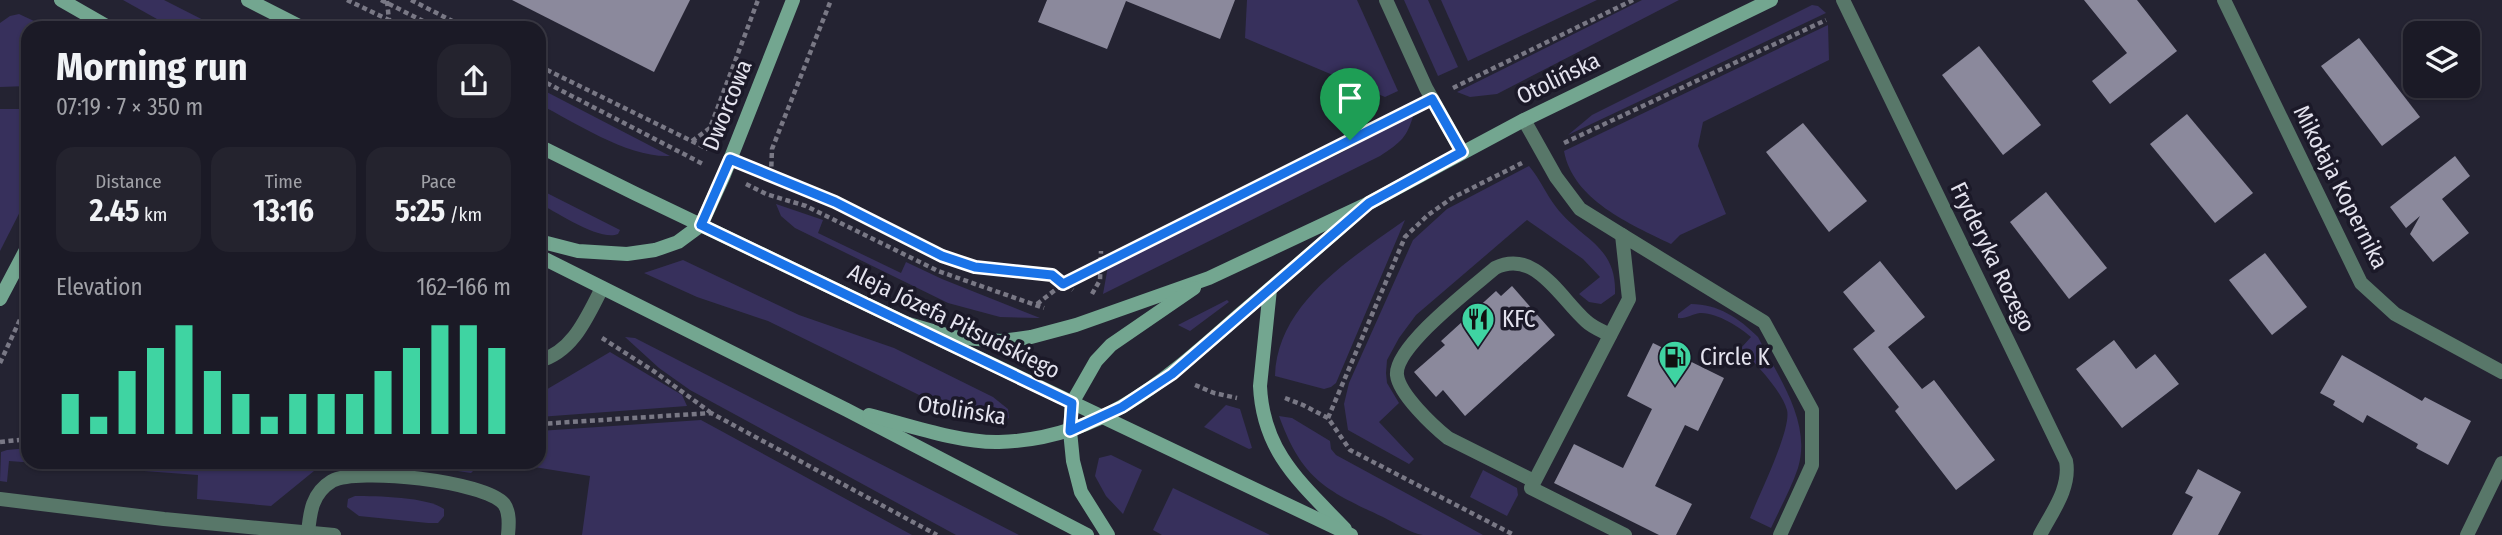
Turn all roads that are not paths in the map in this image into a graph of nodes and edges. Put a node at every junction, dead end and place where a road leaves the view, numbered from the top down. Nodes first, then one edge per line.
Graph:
1 (61, 0) edge
2 (248, 0) edge
3 (793, 0) edge
4 (1386, 0) edge
5 (1771, 0) edge
6 (1843, 0) edge
7 (2224, 0) edge
8 (81, 6) edge
9 (101, 21) edge
10 (289, 21) edge
11 (1524, 120) junction
12 (546, 149) edge
13 (1462, 152) junction
14 (1369, 203) junction
15 (701, 225) junction
16 (1622, 235) junction
17 (546, 242) edge
18 (21, 259) edge
19 (546, 260) edge
20 (1209, 278) junction
21 (602, 288) junction
22 (1270, 289) junction
23 (0, 299) edge
24 (905, 323) junction
25 (1610, 335) junction
26 (546, 359) edge
27 (2502, 372) edge
28 (1072, 403) junction
29 (847, 410) junction
30 (1102, 417) junction
31 (1070, 431) junction
32 (2502, 463) edge
33 (1534, 481) junction
34 (0, 499) edge
35 (308, 533) junction
36 (334, 535) edge
37 (508, 535) edge
38 (1087, 535) edge
39 (1108, 535) edge
40 (1351, 535) edge
41 (1625, 535) edge
42 (1780, 535) edge
43 (2040, 535) edge
44 (2467, 535) edge

1 - 8 main road
2 - 10 main road
3 - 15 main road, Dworcowa
4 - 13 street
5 - 11 main road, Otolińska
6 - 43 street, Fryderyka Rozego
7 - 27 street, Mikołaja Kopernika
8 - 9 main road
11 - 13 main road, Otolińska
11 - 16 street
12 - 15 main road, Aleja Józefa Piłsudskiego
13 - 14 main road, Otolińska
14 - 20 main road, Otolińska
14 - 22 main road, Otolińska
15 - 17 main road
15 - 24 main road, Aleja Józefa Piłsudskiego
16 - 25 street
16 - 42 street
18 - 23 main road
19 - 21 main road
20 - 24 main road, Otolińska
20 - 28 main road, Otolińska
21 - 26 street
21 - 29 main road
22 - 30 main road, Otolińska
22 - 40 main road
24 - 28 main road, Aleja Józefa Piłsudskiego
25 - 33 street
25 - 33 street
28 - 30 main road, Aleja Józefa Piłsudskiego
28 - 31 main road, Otolińska
29 - 31 main road, Otolińska
29 - 38 main road
30 - 31 main road, Otolińska
30 - 40 main road, Aleja Józefa Piłsudskiego
31 - 39 main road, Otolińska
32 - 44 street
33 - 41 street
34 - 35 street
35 - 36 street
35 - 37 street

